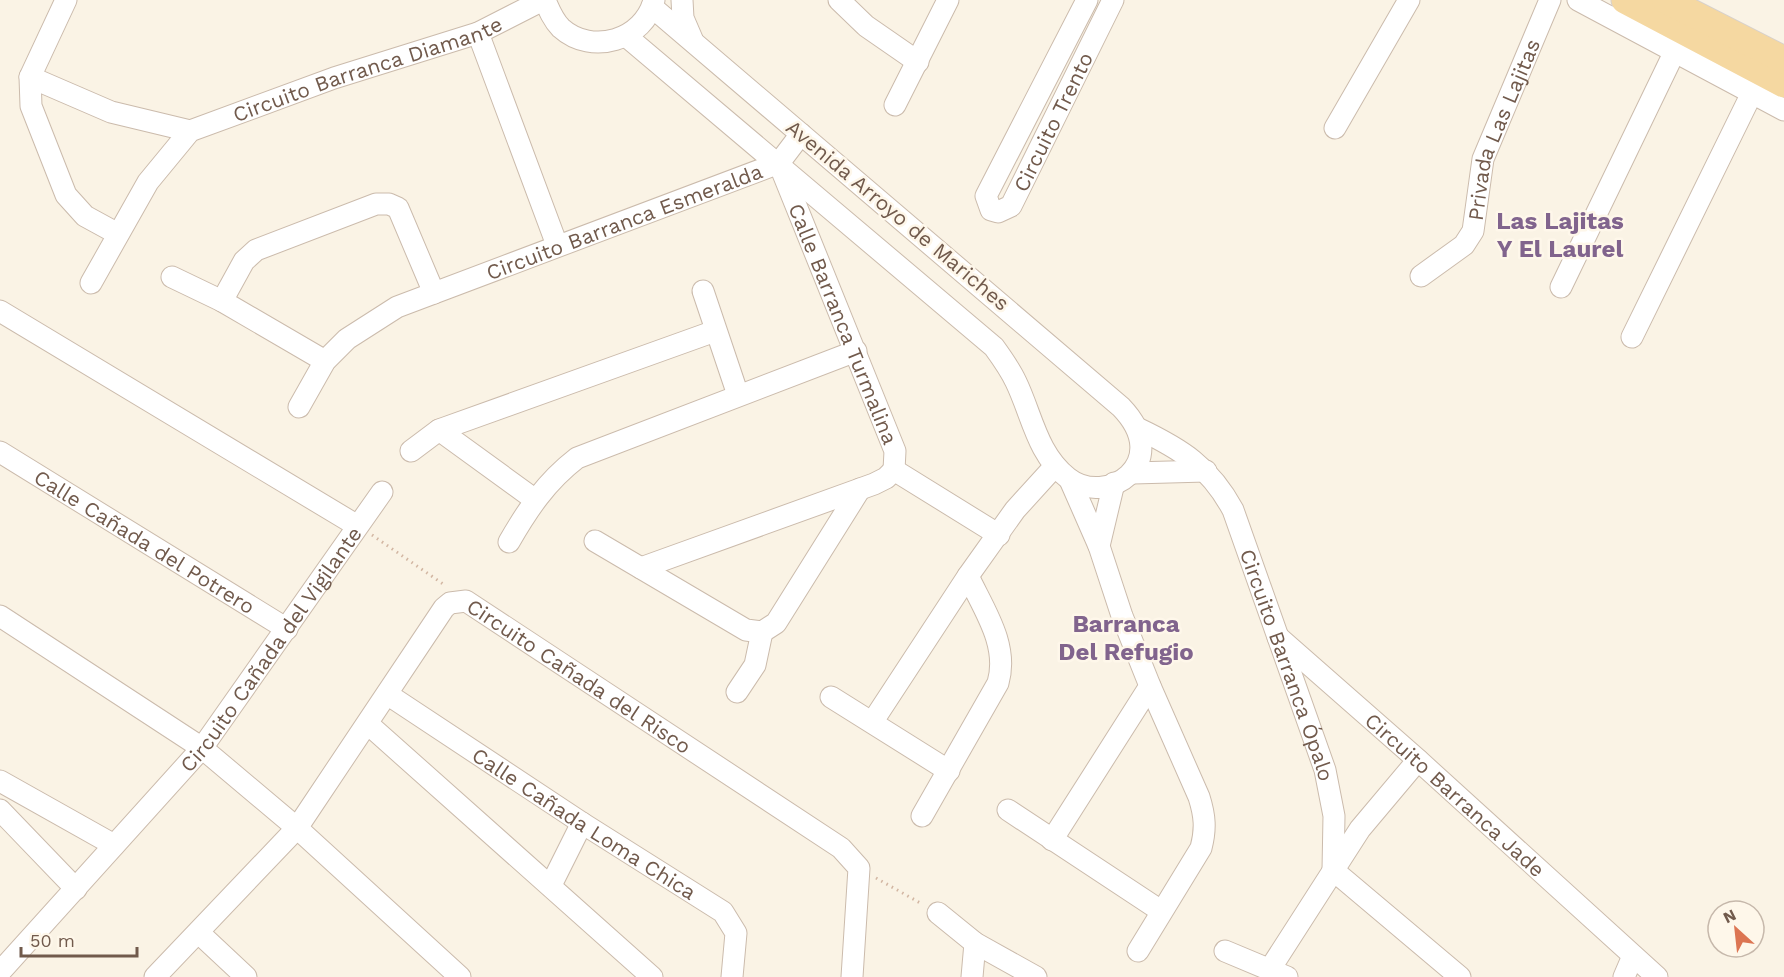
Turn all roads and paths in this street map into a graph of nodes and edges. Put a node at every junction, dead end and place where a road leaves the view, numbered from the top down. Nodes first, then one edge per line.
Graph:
1 (66, 0) edge
2 (544, 0) edge
3 (682, 0) edge
4 (839, 0) edge
5 (948, 0) edge
6 (1087, 0) edge
7 (1113, 0) edge
8 (1409, 0) edge
9 (1550, 0) edge
10 (1578, 0) edge
11 (1625, 0) edge
12 (1666, 0) edge
13 (1703, 0) edge
14 (653, 3) edge
15 (478, 33) junction
16 (626, 36) junction
17 (1742, 39) junction
18 (692, 40) junction
19 (1675, 51) junction
20 (1784, 60) edge
21 (918, 62) junction
22 (30, 76) junction
23 (1048, 78) junction
24 (1784, 84) edge
25 (1068, 89) junction
26 (1752, 93) junction
27 (895, 105) dead end
28 (1784, 110) edge
29 (1335, 128) dead end
30 (190, 131) junction
31 (801, 134) junction
32 (779, 163) junction
33 (118, 234) junction
34 (557, 245) junction
35 (1421, 276) dead end
36 (172, 277) dead end
37 (91, 283) dead end
38 (1561, 287) dead end
39 (703, 291) dead end
40 (434, 293) junction
41 (222, 301) junction
42 (0, 311) edge
43 (715, 331) junction
44 (1632, 337) dead end
45 (856, 351) junction
46 (325, 361) junction
47 (738, 395) junction
48 (300, 407) dead end
49 (1138, 429) junction
50 (440, 430) junction
51 (411, 451) dead end
52 (0, 452) edge
53 (894, 470) junction
54 (1206, 471) junction
55 (1063, 473) junction
56 (1133, 473) junction
57 (1114, 483) junction
58 (860, 489) junction
59 (382, 492) dead end
60 (534, 499) junction
61 (356, 525) junction
62 (999, 535) junction
63 (596, 541) dead end
64 (509, 543) dead end
65 (1099, 546) junction
66 (641, 568) junction
67 (968, 576) junction
68 (466, 601) junction
69 (0, 616) edge
70 (287, 629) junction
71 (762, 632) junction
72 (1275, 635) junction
73 (1150, 686) junction
74 (738, 692) dead end
75 (387, 694) junction
76 (831, 697) dead end
77 (873, 721) junction
78 (368, 724) junction
79 (202, 748) junction
80 (1418, 760) junction
81 (949, 771) junction
82 (0, 781) edge
83 (0, 810) edge
84 (1008, 810) dead end
85 (922, 816) dead end
86 (1334, 816) junction
87 (582, 823) junction
88 (297, 828) junction
89 (1360, 829) junction
90 (1052, 840) junction
91 (114, 845) junction
92 (859, 868) junction
93 (1333, 870) junction
94 (551, 885) junction
95 (76, 889) junction
96 (1161, 911) junction
97 (938, 913) joint
98 (199, 933) junction
99 (975, 943) junction
100 (1138, 951) dead end
101 (1225, 951) dead end
102 (1632, 956) junction
103 (0, 973) edge
104 (1278, 973) edge
105 (4, 977) edge
106 (155, 977) edge
107 (246, 977) edge
108 (460, 977) edge
109 (652, 977) edge
110 (732, 977) edge
111 (852, 977) edge
112 (972, 977) edge
113 (1036, 977) edge
114 (1460, 977) edge
115 (1624, 977) edge
116 (1657, 977) edge

1 - 22 street
2 - 15 street, Circuito Barranca Diamante
2 - 16 street
3 - 18 street
4 - 21 street
5 - 21 street
6 - 23 street, Circuito Trento
7 - 25 street, Circuito Trento
8 - 29 street
9 - 35 street, Privada Las Lajitas
10 - 19 street
11 - 24 main road
12 - 17 main road
13 - 17 main road
14 - 16 street
14 - 18 street, Avenida Arroyo de Mariches
15 - 30 street, Circuito Barranca Diamante
15 - 34 street
16 - 32 street, Avenida Arroyo de Mariches
17 - 20 main road
18 - 31 street, Avenida Arroyo de Mariches
19 - 26 street
19 - 38 street
21 - 27 street
22 - 30 street
22 - 33 street
23 - 25 street
23 - 25 street, Circuito Trento
26 - 28 street
26 - 44 street
30 - 33 street
31 - 32 street, Circuito Barranca Esmeralda
31 - 49 street, Avenida Arroyo de Mariches
32 - 34 street, Circuito Barranca Esmeralda
32 - 45 street, Calle Barranca Turmalina
32 - 55 street, Avenida Arroyo de Mariches
33 - 37 street
34 - 40 street, Circuito Barranca Esmeralda
36 - 41 street
39 - 43 street
40 - 41 street
40 - 46 street, Circuito Barranca Esmeralda
41 - 46 street
42 - 61 street, Circuito Cañada del Vigilante
43 - 47 street
43 - 50 street
45 - 47 street
45 - 53 street, Calle Barranca Turmalina
46 - 48 street, Circuito Barranca Esmeralda
47 - 60 street
49 - 54 street, Circuito Barranca Ópalo
49 - 56 street
50 - 51 street
50 - 60 street
52 - 70 street, Calle Cañada del Potrero
53 - 58 street
53 - 62 street, Calle Barranca Turmalina
54 - 56 street
54 - 72 street, Circuito Barranca Ópalo
55 - 57 street
55 - 62 street
55 - 65 street
56 - 57 street
57 - 65 street
58 - 66 street
58 - 71 street
59 - 61 street
60 - 64 street
61 - 68 path
61 - 70 street, Circuito Cañada del Vigilante
62 - 67 street
63 - 66 street
65 - 73 street
66 - 71 street
67 - 77 street
67 - 81 street
68 - 75 street, Circuito Cañada del Risco
68 - 92 street, Circuito Cañada del Risco
69 - 79 street
70 - 79 street, Circuito Cañada del Vigilante
71 - 74 street
72 - 80 street, Circuito Barranca Jade
72 - 86 street, Circuito Barranca Ópalo
73 - 90 street
73 - 96 street
75 - 78 street, Circuito Cañada del Risco
75 - 87 street, Calle Cañada Loma Chica
76 - 77 street
77 - 81 street
78 - 88 street, Circuito Cañada del Risco
78 - 94 street
79 - 88 street
79 - 91 street, Circuito Cañada del Vigilante
80 - 89 street
80 - 102 street, Circuito Barranca Jade
81 - 85 street
82 - 91 street
83 - 95 street
84 - 90 street
86 - 89 street
86 - 93 street, Circuito Barranca Ópalo
87 - 94 street
87 - 110 street, Calle Cañada Loma Chica
88 - 98 street, Circuito Cañada del Risco
88 - 108 street
89 - 93 street
90 - 96 street
91 - 95 street, Circuito Cañada del Vigilante
92 - 97 path
92 - 111 street
93 - 104 street
93 - 114 street
94 - 109 street
95 - 103 street, Circuito Cañada del Vigilante
96 - 100 street
97 - 99 street
98 - 106 street, Circuito Cañada del Risco
98 - 107 street
99 - 112 street
99 - 113 street
101 - 104 street
102 - 115 street
102 - 116 street, Circuito Barranca Jade
103 - 105 street

